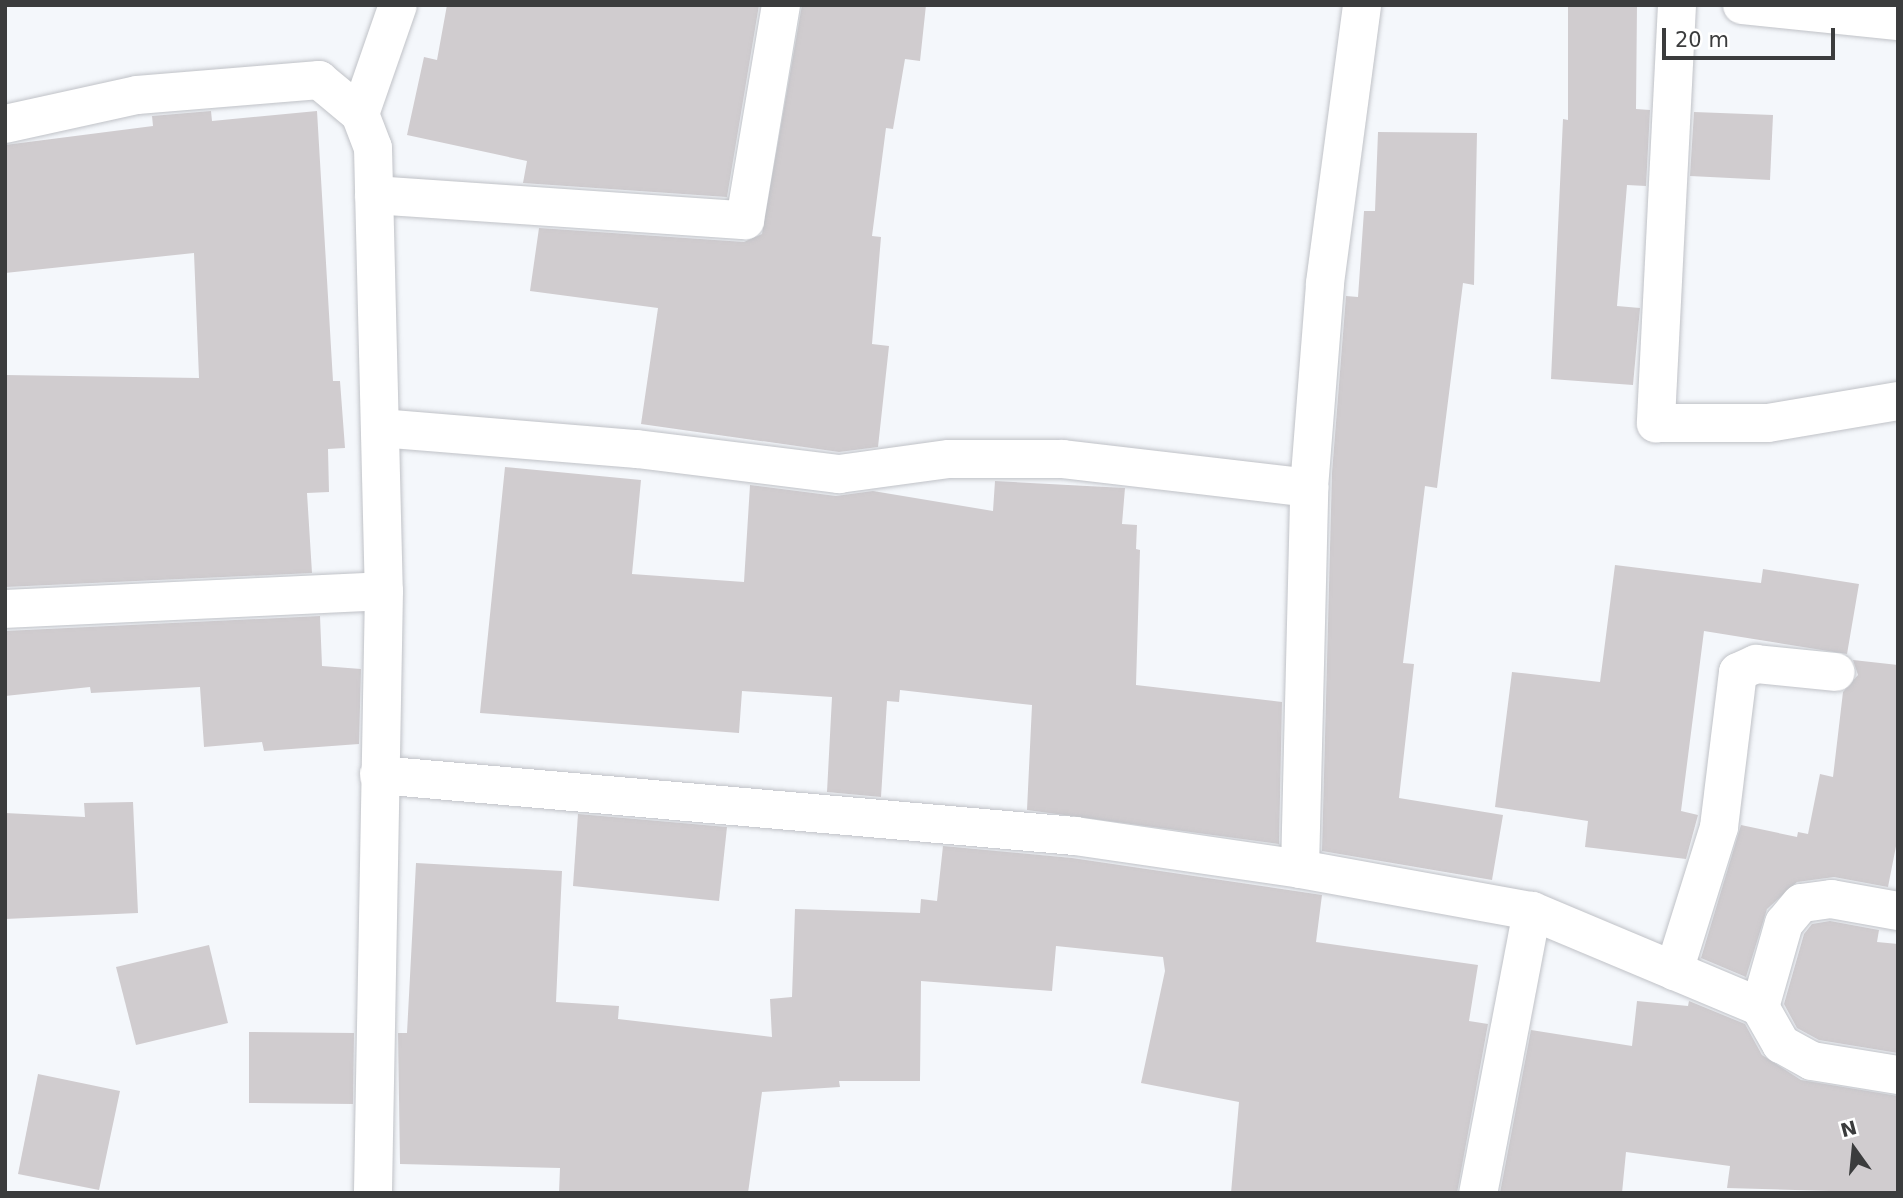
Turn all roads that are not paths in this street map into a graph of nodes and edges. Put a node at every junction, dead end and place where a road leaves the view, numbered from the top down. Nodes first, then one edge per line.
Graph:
1 (398, 5) edge
2 (780, 5) edge
3 (1362, 5) edge
4 (1676, 5) edge
5 (1742, 5) edge
6 (1898, 21) edge
7 (360, 114) junction
8 (5, 124) edge
9 (374, 195) junction
10 (1898, 401) edge
11 (380, 428) junction
12 (1309, 488) junction
13 (384, 591) junction
14 (5, 609) edge
15 (1836, 672) dead end
16 (379, 775) junction
17 (1300, 869) junction
18 (1532, 911) junction
19 (1898, 911) edge
20 (1674, 971) junction
21 (1760, 1007) junction
22 (1898, 1075) edge
23 (373, 1193) edge
24 (1478, 1193) edge

1 - 7 street
2 - 9 street
3 - 12 street
4 - 10 street
5 - 6 street
7 - 8 street
7 - 9 street
9 - 11 street
11 - 12 street
11 - 13 street
12 - 17 street
13 - 14 street
13 - 16 street
15 - 20 street
16 - 17 street
16 - 23 street
17 - 18 street
18 - 20 street
18 - 24 street
19 - 21 street
20 - 21 street
21 - 22 street

